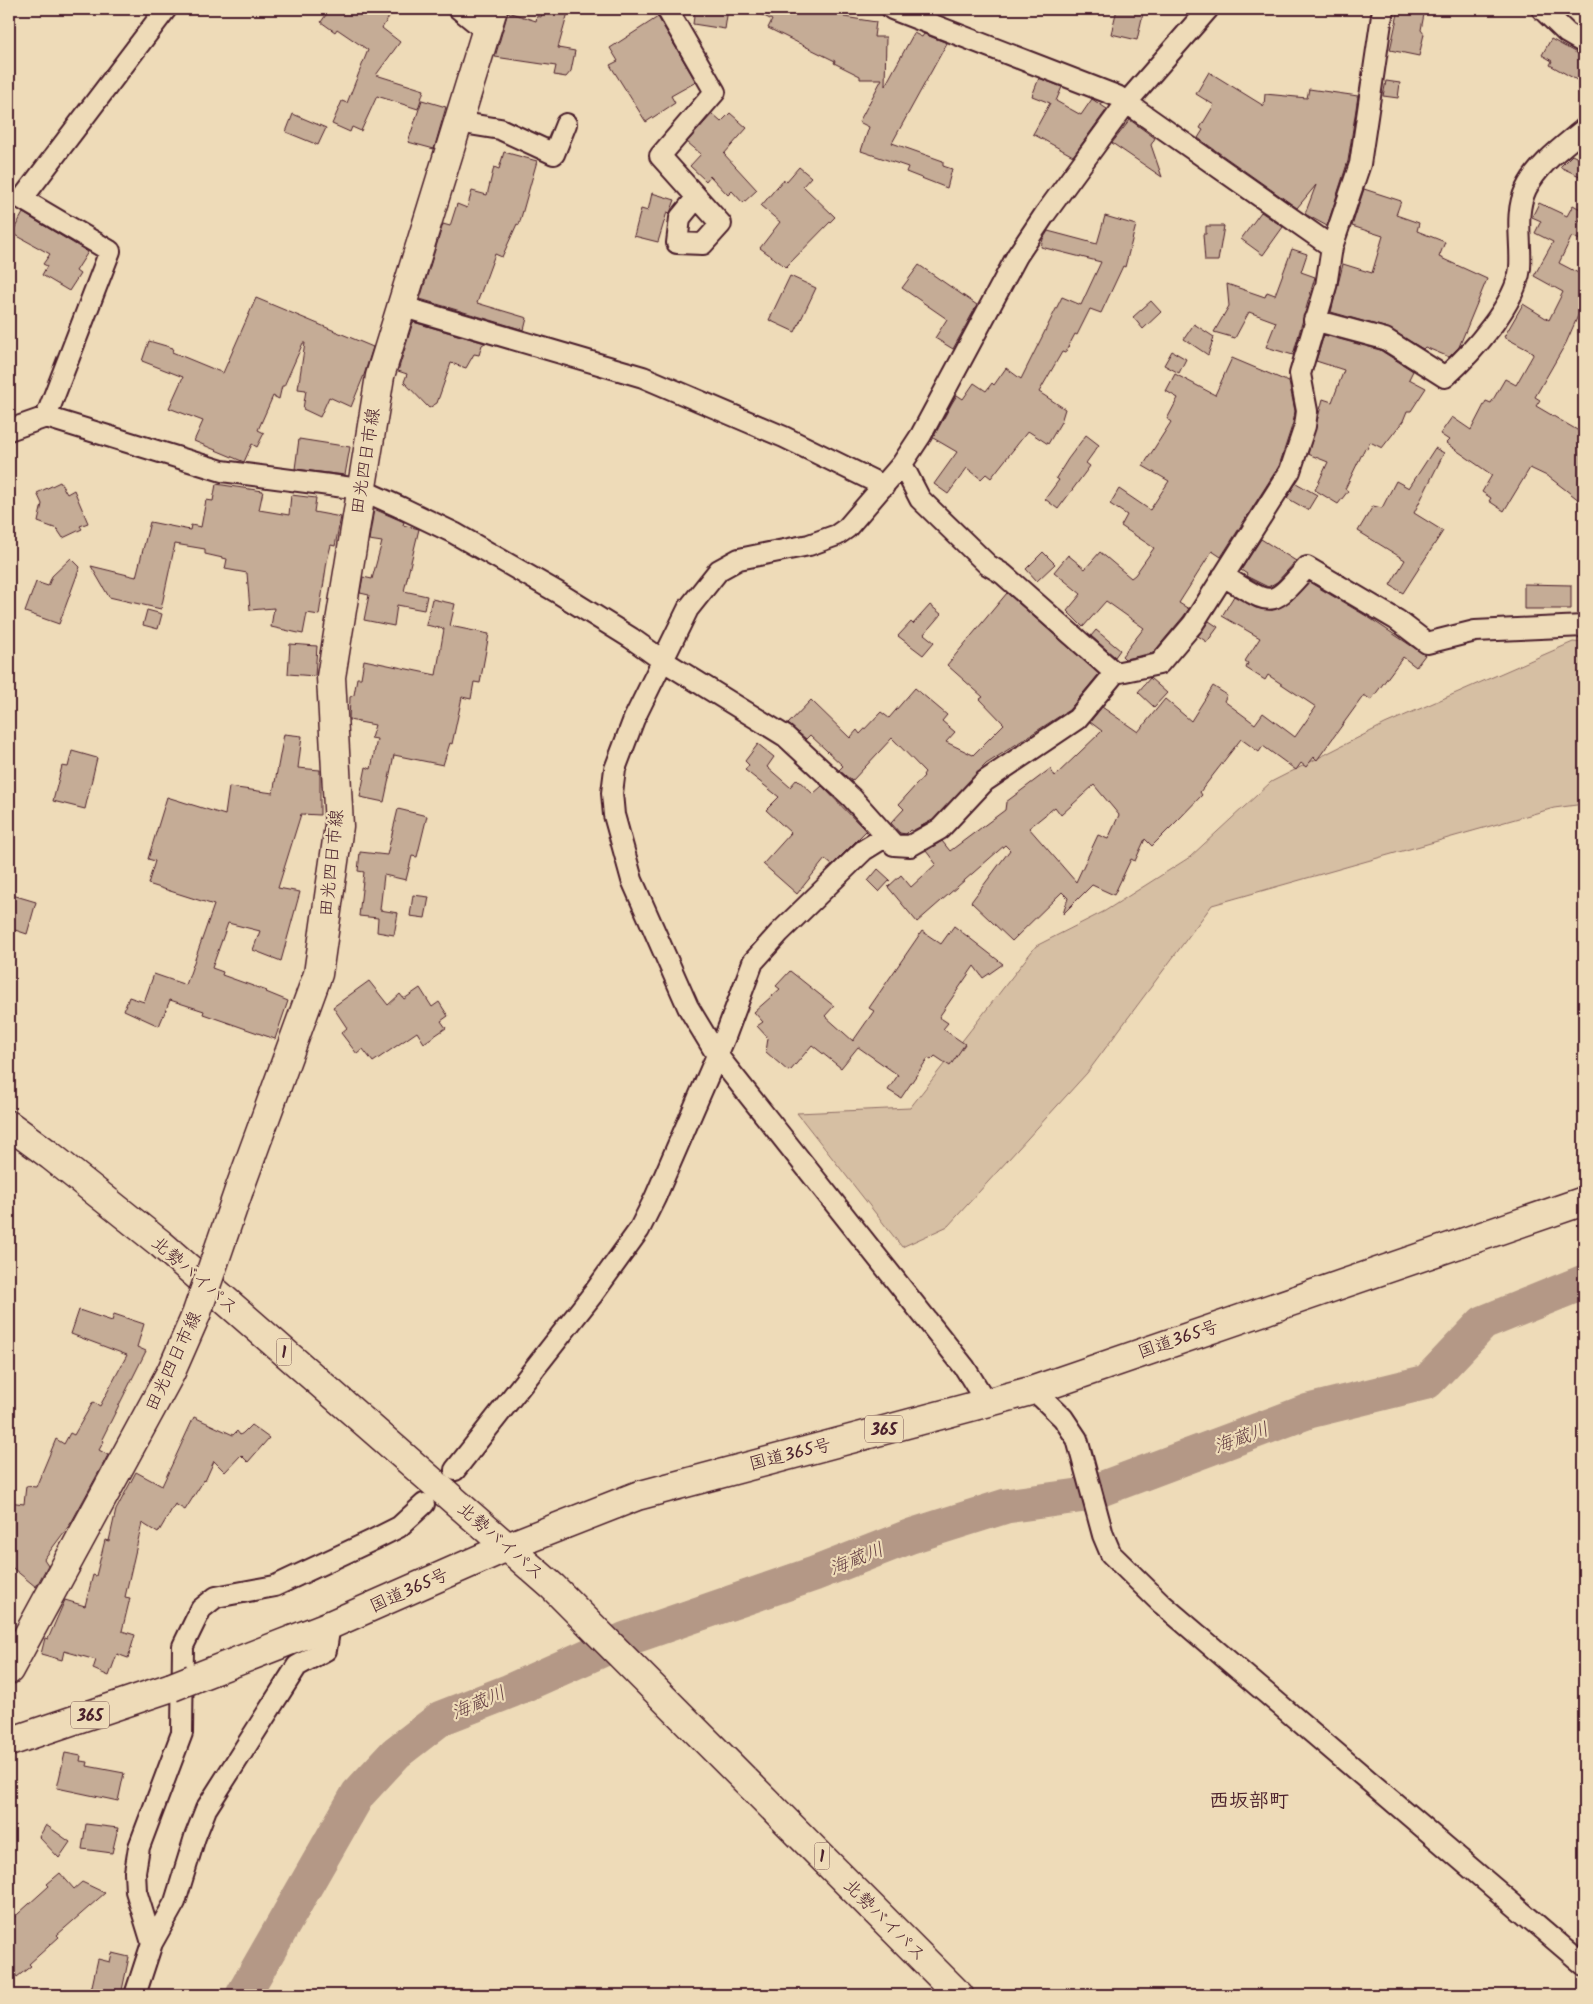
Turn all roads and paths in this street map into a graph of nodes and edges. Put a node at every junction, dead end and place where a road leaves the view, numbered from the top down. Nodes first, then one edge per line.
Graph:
1 (166, 9) edge
2 (459, 9) edge
3 (667, 9) edge
4 (892, 9) edge
5 (1208, 9) edge
6 (1383, 9) edge
7 (1542, 9) edge
8 (489, 20) edge
9 (1584, 43) edge
10 (1127, 102) junction
11 (456, 122) junction
12 (566, 124) dead end
13 (1584, 129) edge
14 (697, 197) dead end
15 (1332, 247) junction
16 (400, 306) junction
17 (1314, 320) junction
18 (46, 417) junction
19 (9, 430) edge
20 (902, 464) junction
21 (884, 486) junction
22 (360, 489) junction
23 (1223, 576) junction
24 (1584, 626) edge
25 (662, 660) junction
26 (1115, 673) junction
27 (884, 836) junction
28 (717, 1055) junction
29 (9, 1125) edge
30 (1584, 1201) edge
31 (1038, 1395) junction
32 (986, 1402) junction
33 (455, 1470) dead end
34 (424, 1504) dead end
35 (507, 1547) junction
36 (330, 1625) junction
37 (9, 1670) edge
38 (9, 1742) edge
39 (152, 1943) junction
40 (1584, 1965) edge
41 (135, 1995) edge
42 (959, 1995) edge

1 - 18 street
2 - 8 street
3 - 14 street
4 - 10 street
5 - 10 street
6 - 15 street
7 - 9 street
8 - 11 main road, 田光四日市線
10 - 15 street
10 - 20 street
11 - 12 street
11 - 16 main road, 田光四日市線
13 - 17 street
15 - 17 street
16 - 21 street
16 - 22 main road, 田光四日市線
17 - 23 street
18 - 19 street
18 - 22 street
20 - 21 street
20 - 26 street
21 - 25 street
22 - 25 street
22 - 37 main road, 田光四日市線, bridge
23 - 24 street
23 - 26 street
25 - 27 street
25 - 28 street
26 - 27 street
27 - 28 street
28 - 32 street
28 - 33 street
29 - 35 main road, 北勢バイパス / 1
30 - 31 main road, 国道365号 / 365
31 - 32 main road, 国道365号 / 365
31 - 40 street
32 - 35 main road, 国道365号 / 365
34 - 39 street
35 - 36 main road, 国道365号 / 365
35 - 42 main road, 北勢バイパス / 1
36 - 38 main road, 国道365号 / 365
36 - 39 street
39 - 41 street

